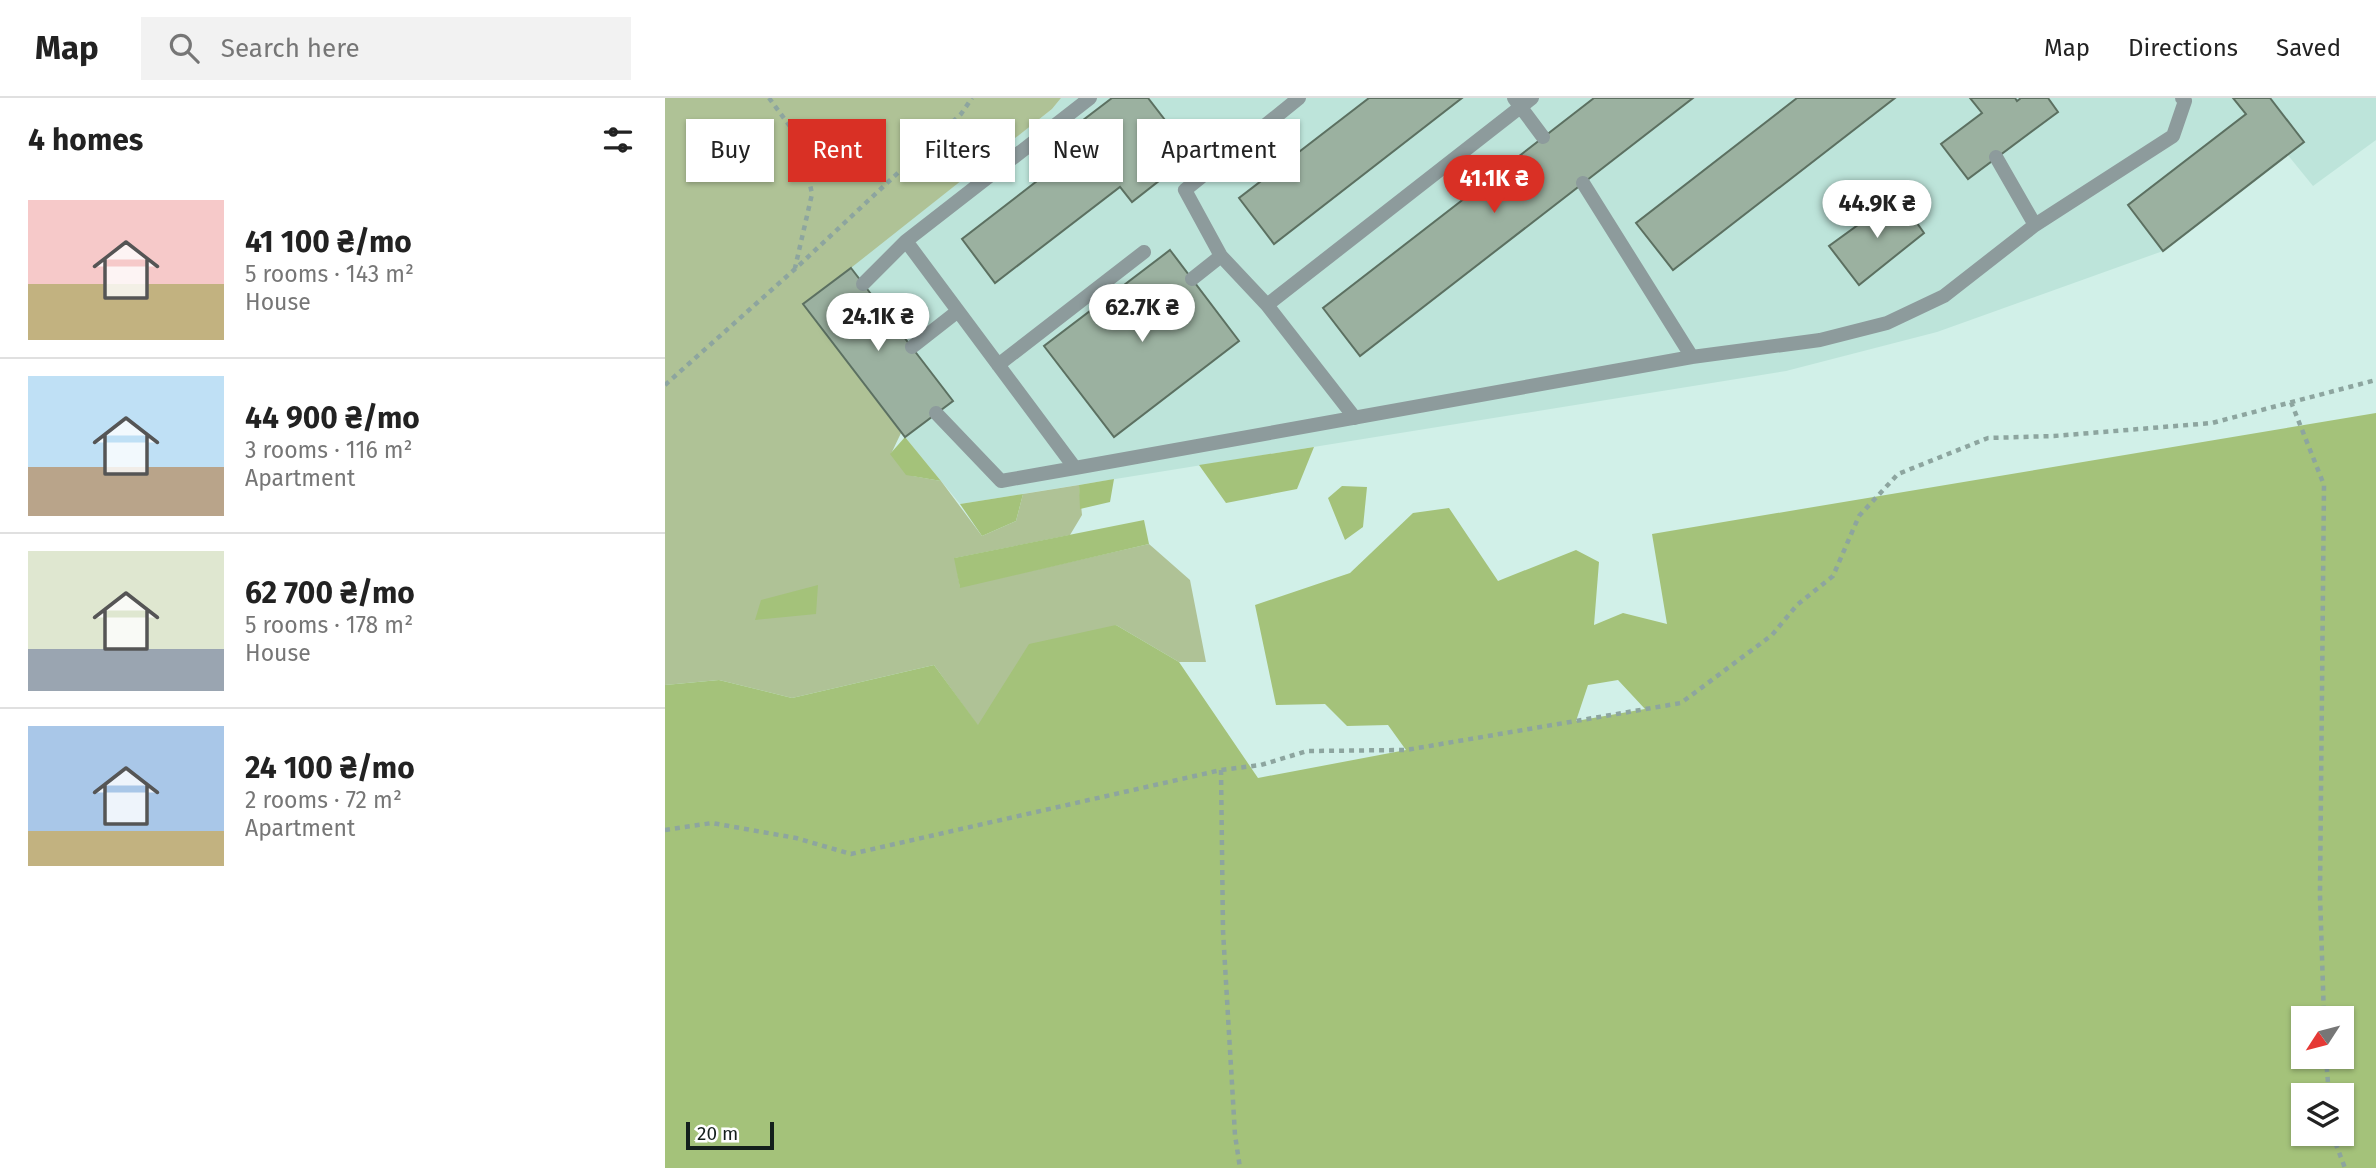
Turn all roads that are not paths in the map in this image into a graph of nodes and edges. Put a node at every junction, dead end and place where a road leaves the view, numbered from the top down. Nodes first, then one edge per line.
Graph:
1 (1090, 98) edge
2 (1299, 98) edge
3 (2182, 98) edge
4 (1522, 101) edge
5 (1543, 137) dead end
6 (1996, 157) dead end
7 (1583, 183) dead end
8 (2035, 225) junction
9 (906, 242) junction
10 (1144, 252) dead end
11 (1221, 256) junction
12 (1192, 279) dead end
13 (863, 284) dead end
14 (1267, 305) junction
15 (958, 311) junction
16 (912, 347) dead end
17 (1692, 357) junction
18 (998, 365) junction
19 (936, 413) dead end
20 (1355, 418) junction
21 (1075, 468) junction

1 - 9 lane
2 - 11 lane
3 - 8 lane
4 - 5 lane
4 - 14 lane
6 - 8 lane
7 - 17 lane
8 - 17 lane
9 - 13 lane
9 - 15 lane
10 - 18 lane
11 - 12 lane
11 - 14 lane
14 - 20 lane
15 - 16 lane
15 - 18 lane
17 - 20 lane
18 - 21 lane
19 - 21 lane
20 - 21 lane

